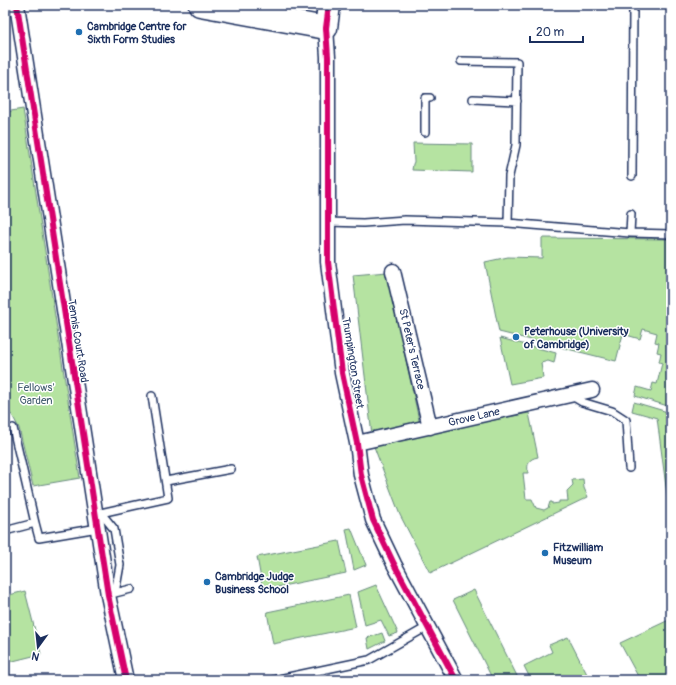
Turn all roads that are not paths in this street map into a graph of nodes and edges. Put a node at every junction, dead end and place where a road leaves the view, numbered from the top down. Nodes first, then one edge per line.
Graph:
1 (17, 5) edge
2 (200, 5) edge
3 (329, 5) edge
4 (633, 5) edge
5 (235, 8) edge
6 (326, 28) junction
7 (461, 61) dead end
8 (430, 98) dead end
9 (473, 99) dead end
10 (517, 100) junction
11 (425, 132) dead end
12 (632, 176) dead end
13 (631, 214) dead end
14 (328, 222) junction
15 (508, 223) junction
16 (630, 233) junction
17 (671, 234) edge
18 (393, 271) dead end
19 (592, 390) dead end
20 (570, 395) junction
21 (152, 396) dead end
22 (430, 427) junction
23 (13, 428) dead end
24 (357, 443) junction
25 (629, 468) dead end
26 (231, 470) dead end
27 (166, 481) junction
28 (98, 518) junction
29 (35, 523) junction
30 (5, 531) edge
31 (131, 590) dead end
32 (112, 594) junction
33 (427, 627) junction
34 (126, 680) edge
35 (274, 680) edge
36 (456, 680) edge

1 - 28 street, Tennis Court Road
2 - 5 main road
3 - 6 main road
4 - 12 lane
5 - 6 main road
6 - 14 street, Trumpington Street
7 - 10 lane
8 - 11 lane
9 - 10 lane
10 - 15 lane
13 - 16 lane
14 - 15 lane
14 - 24 street, Trumpington Street
15 - 16 lane
16 - 17 lane
18 - 22 street, St Peter's Terrace
19 - 20 street, Grove Lane
20 - 22 street, Grove Lane
20 - 25 lane
21 - 27 lane
22 - 24 street, Grove Lane
23 - 29 lane
24 - 33 street, Trumpington Street
26 - 27 lane
27 - 28 lane
28 - 29 lane
28 - 32 street, Tennis Court Road
29 - 30 lane
31 - 32 lane
32 - 34 street, Tennis Court Road
33 - 35 lane
33 - 36 street, Trumpington Street

